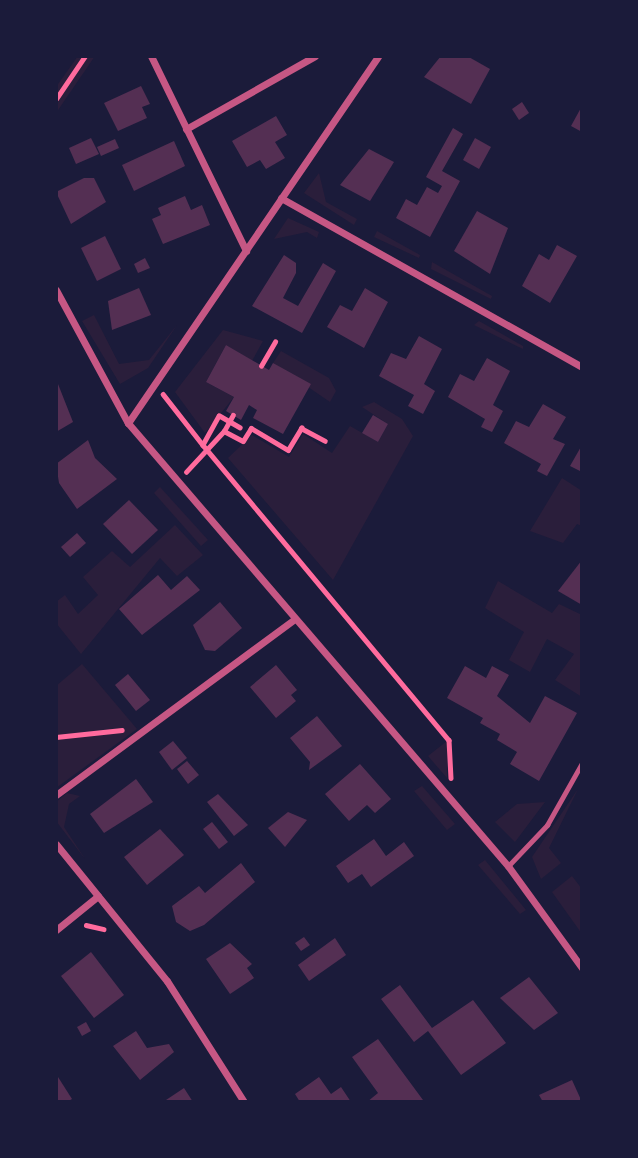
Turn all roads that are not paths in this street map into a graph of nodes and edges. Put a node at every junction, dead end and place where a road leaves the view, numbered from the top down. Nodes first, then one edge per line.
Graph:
1 (150, 56) edge
2 (315, 56) edge
3 (377, 56) edge
4 (186, 129) junction
5 (281, 198) junction
6 (246, 251) junction
7 (56, 290) edge
8 (582, 367) edge
9 (128, 423) junction
10 (295, 619) junction
11 (582, 763) edge
12 (56, 795) edge
13 (56, 844) edge
14 (508, 866) junction
15 (98, 896) junction
16 (56, 930) edge
17 (582, 968) edge
18 (244, 1102) edge

1 - 4 street
2 - 4 street
3 - 5 street
4 - 6 street
5 - 6 street
5 - 8 street
6 - 9 street
7 - 9 street
9 - 10 street
10 - 12 street
10 - 14 street
11 - 14 lane
13 - 15 street
14 - 17 street
15 - 16 street
15 - 18 street

